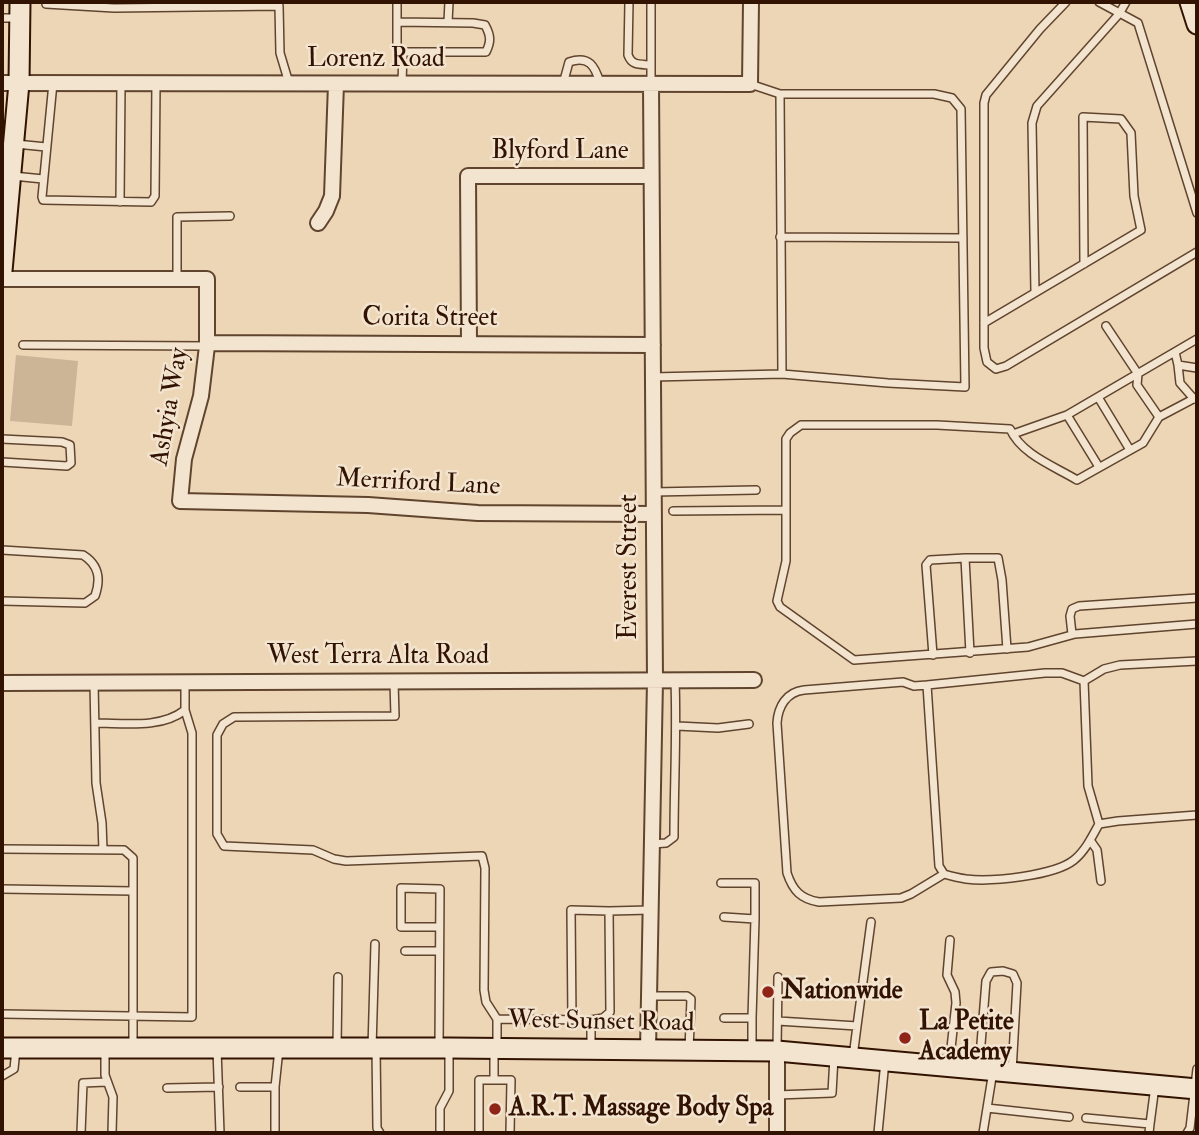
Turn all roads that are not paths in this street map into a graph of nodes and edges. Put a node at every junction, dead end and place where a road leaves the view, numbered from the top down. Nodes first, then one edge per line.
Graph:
1 (46, 2) edge
2 (397, 2) edge
3 (449, 2) edge
4 (629, 2) edge
5 (651, 2) edge
6 (751, 2) edge
7 (1066, 2) edge
8 (1099, 2) edge
9 (1126, 2) edge
10 (1190, 2) edge
11 (279, 4) edge
12 (14, 13) edge
13 (1119, 14) junction
14 (397, 22) junction
15 (449, 22) junction
16 (1197, 24) edge
17 (403, 52) junction
18 (651, 65) junction
19 (10, 83) edge
20 (53, 83) junction
21 (121, 84) junction
22 (156, 84) junction
23 (289, 84) junction
24 (336, 84) junction
25 (402, 84) junction
26 (563, 84) junction
27 (601, 84) junction
28 (651, 84) junction
29 (750, 84) junction
30 (780, 94) junction
31 (14, 143) junction
32 (47, 147) junction
33 (11, 175) junction
34 (651, 176) junction
35 (43, 178) junction
36 (120, 202) junction
37 (1197, 213) edge
38 (230, 216) dead end
39 (318, 223) dead end
40 (780, 237) junction
41 (963, 238) junction
42 (1197, 252) edge
43 (1084, 264) junction
44 (2, 271) edge
45 (2, 279) edge
46 (177, 279) junction
47 (1035, 292) junction
48 (984, 323) junction
49 (1106, 326) dead end
50 (1197, 339) edge
51 (469, 344) junction
52 (23, 345) dead end
53 (207, 345) junction
54 (653, 345) junction
55 (1175, 352) junction
56 (1178, 365) junction
57 (1197, 368) edge
58 (782, 374) junction
59 (1138, 374) junction
60 (653, 377) junction
61 (1098, 397) junction
62 (1196, 398) edge
63 (1067, 415) junction
64 (1159, 417) junction
65 (1013, 434) junction
66 (2, 439) edge
67 (1130, 450) junction
68 (2, 462) edge
69 (1099, 467) junction
70 (756, 490) dead end
71 (653, 492) junction
72 (180, 501) joint
73 (786, 510) junction
74 (673, 511) dead end
75 (654, 513) junction
76 (2, 550) edge
77 (965, 558) junction
78 (1197, 598) edge
79 (2, 601) edge
80 (1197, 624) edge
81 (1072, 634) junction
82 (1007, 649) junction
83 (970, 653) junction
84 (933, 655) junction
85 (1197, 661) edge
86 (754, 680) dead end
87 (655, 681) junction
88 (675, 681) junction
89 (1084, 681) junction
90 (185, 682) junction
91 (394, 682) junction
92 (2, 683) edge
93 (94, 683) junction
94 (927, 685) junction
95 (185, 710) junction
96 (95, 723) junction
97 (750, 724) dead end
98 (677, 726) junction
99 (1197, 815) edge
100 (1099, 824) junction
101 (1090, 840) junction
102 (652, 844) junction
103 (2, 849) edge
104 (103, 850) junction
105 (944, 874) junction
106 (1101, 881) dead end
107 (721, 883) dead end
108 (2, 888) edge
109 (132, 891) junction
110 (651, 910) junction
111 (609, 911) junction
112 (724, 917) dead end
113 (755, 919) junction
114 (871, 922) dead end
115 (439, 927) junction
116 (950, 940) dead end
117 (375, 944) dead end
118 (405, 951) dead end
119 (439, 951) junction
120 (338, 977) dead end
121 (778, 977) dead end
122 (649, 996) junction
123 (2, 1014) edge
124 (132, 1016) junction
125 (724, 1018) dead end
126 (752, 1018) junction
127 (497, 1019) junction
128 (572, 1020) junction
129 (591, 1020) junction
130 (778, 1021) junction
131 (857, 1026) junction
132 (9, 1048) edge
133 (104, 1048) junction
134 (132, 1048) junction
135 (217, 1048) junction
136 (279, 1048) junction
137 (337, 1048) junction
138 (374, 1048) junction
139 (444, 1048) junction
140 (495, 1048) junction
141 (591, 1049) junction
142 (648, 1050) junction
143 (689, 1050) junction
144 (752, 1051) junction
145 (777, 1051) junction
146 (843, 1057) junction
147 (885, 1061) junction
148 (949, 1066) junction
149 (994, 1071) junction
150 (2, 1076) edge
151 (494, 1080) junction
152 (106, 1082) junction
153 (1196, 1082) edge
154 (1155, 1085) junction
155 (219, 1087) junction
156 (240, 1087) dead end
157 (275, 1087) junction
158 (167, 1088) dead end
159 (777, 1095) junction
160 (987, 1108) junction
161 (1069, 1117) dead end
162 (1086, 1118) dead end
163 (1150, 1124) junction
164 (81, 1133) edge
165 (112, 1133) edge
166 (220, 1133) edge
167 (275, 1133) edge
168 (380, 1133) edge
169 (440, 1133) edge
170 (479, 1133) edge
171 (510, 1133) edge
172 (777, 1133) edge
173 (878, 1133) edge
174 (984, 1133) edge
175 (1149, 1133) edge
176 (1187, 1133) edge

1 - 11 lane
2 - 14 lane
3 - 15 lane
4 - 18 lane
5 - 18 lane
6 - 29 street
7 - 48 lane
8 - 13 lane
9 - 13 lane
10 - 16 main road
11 - 23 lane
12 - 19 main road
13 - 37 lane
13 - 47 lane
14 - 15 lane
14 - 17 lane
15 - 17 lane
17 - 25 lane
18 - 28 lane
19 - 20 street, Lorenz Road
19 - 31 main road
20 - 21 street, Lorenz Road
20 - 32 lane
21 - 22 street, Lorenz Road
21 - 36 lane
22 - 23 street, Lorenz Road
22 - 36 lane
23 - 24 street, Lorenz Road
24 - 25 street, Lorenz Road
24 - 39 street
25 - 26 street, Lorenz Road
26 - 27 street, Lorenz Road
26 - 27 lane
27 - 28 street, Lorenz Road
28 - 29 street, Lorenz Road
28 - 34 street, Everest Street
29 - 30 lane
30 - 40 lane
30 - 41 lane
31 - 32 lane
31 - 33 main road
32 - 35 lane
33 - 35 lane
33 - 44 main road
34 - 51 street, Blyford Lane
34 - 54 street, Everest Street
35 - 36 lane
38 - 46 lane
40 - 41 lane
40 - 58 lane
41 - 58 lane
42 - 48 lane
43 - 43 lane
43 - 47 lane
45 - 46 street
46 - 53 street, Ashyia Way
47 - 48 lane
49 - 59 lane
50 - 55 lane
51 - 53 street, Corita Street
51 - 54 street, Corita Street
52 - 53 lane
53 - 72 street, Ashyia Way
54 - 60 street, Everest Street
55 - 56 lane
55 - 59 lane
56 - 57 lane
56 - 62 lane
58 - 60 lane
59 - 61 lane
59 - 64 lane
60 - 71 street, Everest Street
61 - 63 lane
61 - 67 lane
62 - 64 lane
63 - 65 lane
63 - 69 lane
64 - 67 lane
65 - 69 lane
65 - 73 lane
66 - 68 lane
67 - 69 lane
70 - 71 lane
71 - 75 street, Everest Street
72 - 75 street, Merriford Lane
73 - 74 lane
73 - 84 lane
75 - 87 street, Everest Street
76 - 79 lane
77 - 82 lane
77 - 83 lane
77 - 84 lane
78 - 81 lane
80 - 81 lane
81 - 82 lane
82 - 83 lane
83 - 84 lane
85 - 89 lane
86 - 88 street, West Terra Alta Road
87 - 88 street, West Terra Alta Road
87 - 91 street, West Terra Alta Road
87 - 102 street, Everest Street
88 - 98 lane
89 - 94 lane
89 - 100 lane
90 - 91 street, West Terra Alta Road
90 - 93 street, West Terra Alta Road
90 - 95 lane
91 - 127 lane
92 - 93 street, West Terra Alta Road
93 - 96 lane
94 - 105 lane
94 - 105 lane
95 - 96 lane
95 - 124 lane
96 - 104 lane
97 - 98 lane
98 - 102 lane
99 - 100 lane
100 - 101 lane
101 - 105 lane
101 - 106 lane
102 - 110 street, Everest Street
103 - 104 lane
104 - 109 lane
107 - 113 lane
108 - 109 lane
109 - 124 lane
110 - 111 lane
110 - 122 street, Everest Street
111 - 128 lane
111 - 129 lane
112 - 113 lane
113 - 126 lane
114 - 131 lane
115 - 115 lane
115 - 119 lane
116 - 148 lane
117 - 138 lane
118 - 119 lane
119 - 139 lane
120 - 137 lane
121 - 130 lane
122 - 142 street, Everest Street
122 - 143 lane
123 - 124 lane
124 - 134 lane
125 - 126 lane
126 - 144 lane
127 - 128 lane
127 - 140 lane
128 - 129 lane
129 - 141 lane
130 - 131 lane
130 - 145 lane
131 - 146 lane
132 - 133 main road, West Sunset Road
132 - 150 lane
133 - 134 main road, West Sunset Road
133 - 152 lane
134 - 135 main road, West Sunset Road
135 - 136 main road, West Sunset Road
135 - 155 lane
136 - 137 main road, West Sunset Road
136 - 157 lane
137 - 138 main road, West Sunset Road
138 - 139 main road, West Sunset Road
138 - 168 lane
139 - 140 main road, West Sunset Road
139 - 169 lane
140 - 141 main road, West Sunset Road
140 - 151 lane
141 - 142 main road, West Sunset Road
142 - 143 main road, West Sunset Road
143 - 144 main road, West Sunset Road
144 - 145 main road, West Sunset Road
145 - 146 main road, West Sunset Road
145 - 159 street
146 - 147 main road, West Sunset Road
146 - 159 lane
147 - 148 main road, West Sunset Road
147 - 173 lane
148 - 149 main road, West Sunset Road
149 - 149 lane
149 - 154 main road, West Sunset Road
149 - 160 lane
151 - 170 lane
151 - 171 lane
152 - 164 lane
152 - 165 lane
153 - 154 main road, West Sunset Road
153 - 176 lane
154 - 163 lane
155 - 158 lane
155 - 166 lane
156 - 157 lane
157 - 167 lane
159 - 172 street
160 - 161 lane
160 - 174 lane
162 - 163 lane
163 - 175 lane

